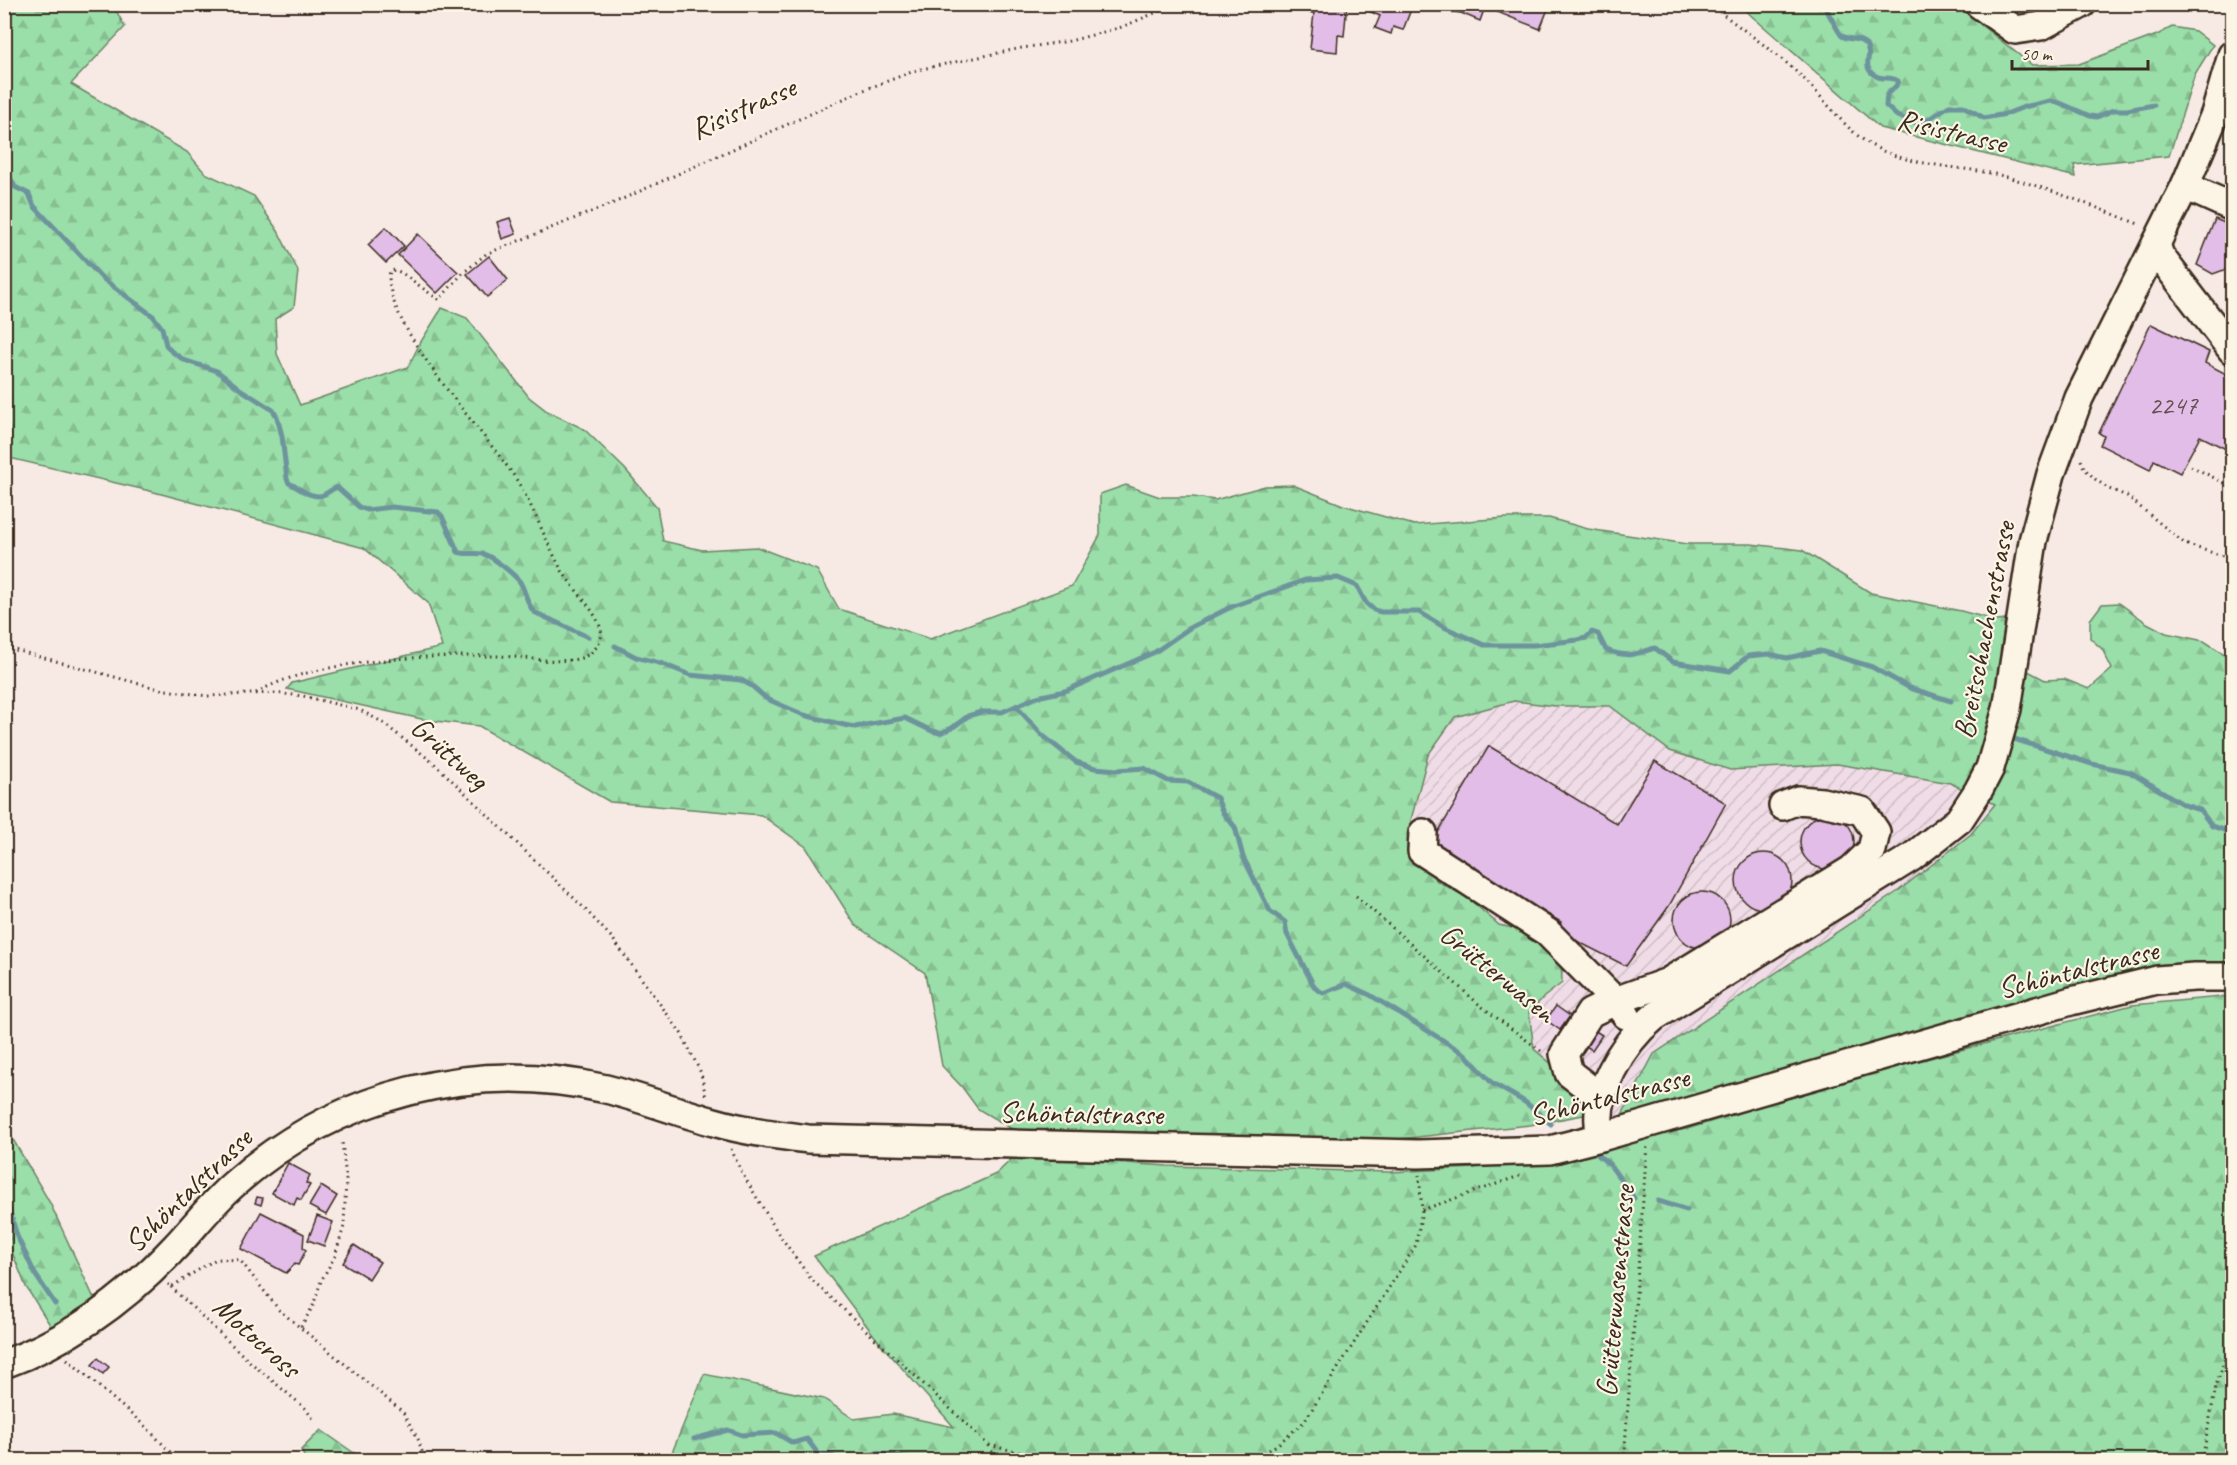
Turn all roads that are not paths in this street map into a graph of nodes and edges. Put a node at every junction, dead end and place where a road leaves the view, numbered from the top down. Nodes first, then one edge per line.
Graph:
1 (1979, 4) edge
2 (2082, 4) edge
3 (2232, 55) edge
4 (2232, 115) edge
5 (2193, 189) junction
6 (2232, 207) edge
7 (2149, 235) junction
8 (2232, 350) edge
9 (1783, 806) dead end
10 (1423, 833) dead end
11 (2232, 977) edge
12 (1615, 1001) junction
13 (1639, 1029) junction
14 (1603, 1096) junction
15 (1601, 1137) junction
16 (4, 1364) edge

1 - 2 street
3 - 5 street, Breitschachenstrasse
4 - 5 street
5 - 6 street
5 - 7 street, Breitschachenstrasse
7 - 8 street
7 - 13 street, Breitschachenstrasse
9 - 12 street
10 - 12 street
11 - 15 street, Schöntalstrasse
12 - 13 street
12 - 14 street
13 - 14 street, Breitschachenstrasse
14 - 15 street, Breitschachenstrasse
15 - 16 street, Schöntalstrasse

